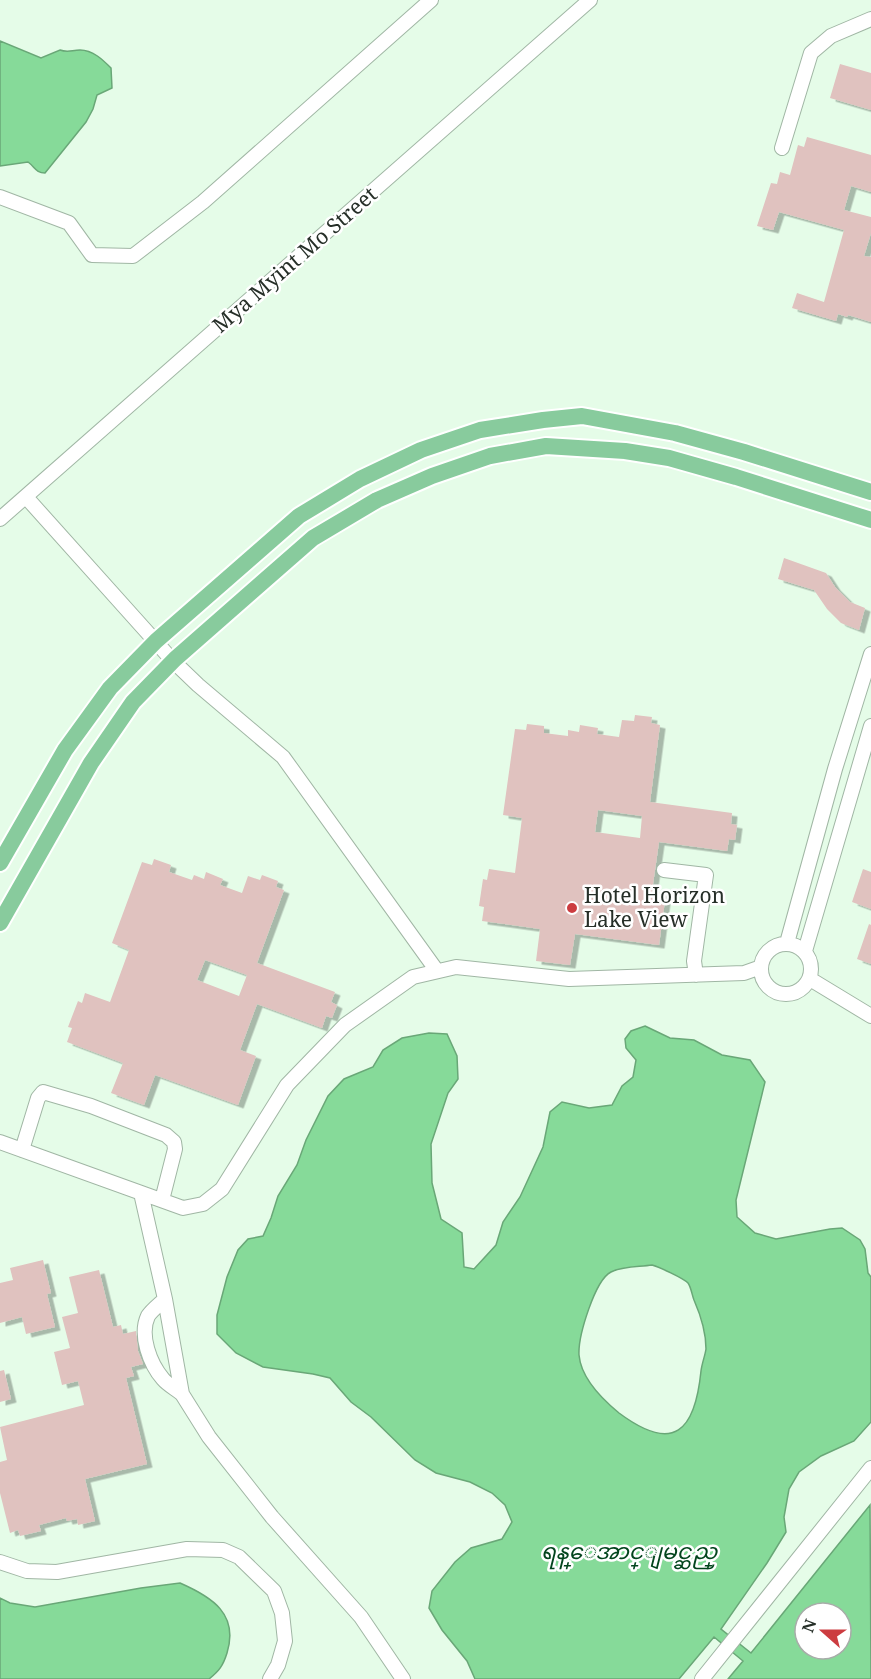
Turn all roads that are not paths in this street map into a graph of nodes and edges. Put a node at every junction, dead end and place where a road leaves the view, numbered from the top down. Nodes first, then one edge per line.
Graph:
1 (431, 0) edge
2 (590, 0) edge
3 (871, 19) edge
4 (782, 148) dead end
5 (0, 197) edge
6 (871, 492) edge
7 (26, 496) junction
8 (0, 519) edge
9 (871, 520) edge
10 (156, 641) junction
11 (871, 654) edge
12 (173, 661) junction
13 (871, 726) edge
14 (835, 769) junction
15 (856, 775) junction
16 (0, 863) edge
17 (664, 870) dead end
18 (0, 923) edge
19 (787, 943) junction
20 (805, 951) junction
21 (761, 968) junction
22 (437, 971) junction
23 (696, 975) junction
24 (810, 979) junction
25 (871, 1016) edge
26 (0, 1142) edge
27 (21, 1150) junction
28 (141, 1193) junction
29 (162, 1200) junction
30 (165, 1299) junction
31 (182, 1394) junction
32 (871, 1468) edge
33 (0, 1562) edge
34 (270, 1679) edge
35 (403, 1679) edge
36 (702, 1679) edge

1 - 5 street
2 - 7 street, Mya Myint Mo Street
3 - 4 street
6 - 10 main road
7 - 8 street, Mya Myint Mo Street
7 - 10 street
9 - 12 main road
10 - 12 street
10 - 16 main road
11 - 14 street
12 - 18 main road
12 - 22 street
13 - 15 street
14 - 15 street
14 - 19 street
15 - 20 street
17 - 23 street
19 - 20 street
19 - 21 street
20 - 24 street
21 - 23 street
21 - 24 street
22 - 23 street
22 - 29 street
24 - 25 street
26 - 27 street
27 - 28 street
27 - 29 street
28 - 29 street
28 - 30 street
30 - 31 street
30 - 31 street
31 - 35 street
32 - 36 street
33 - 34 street

